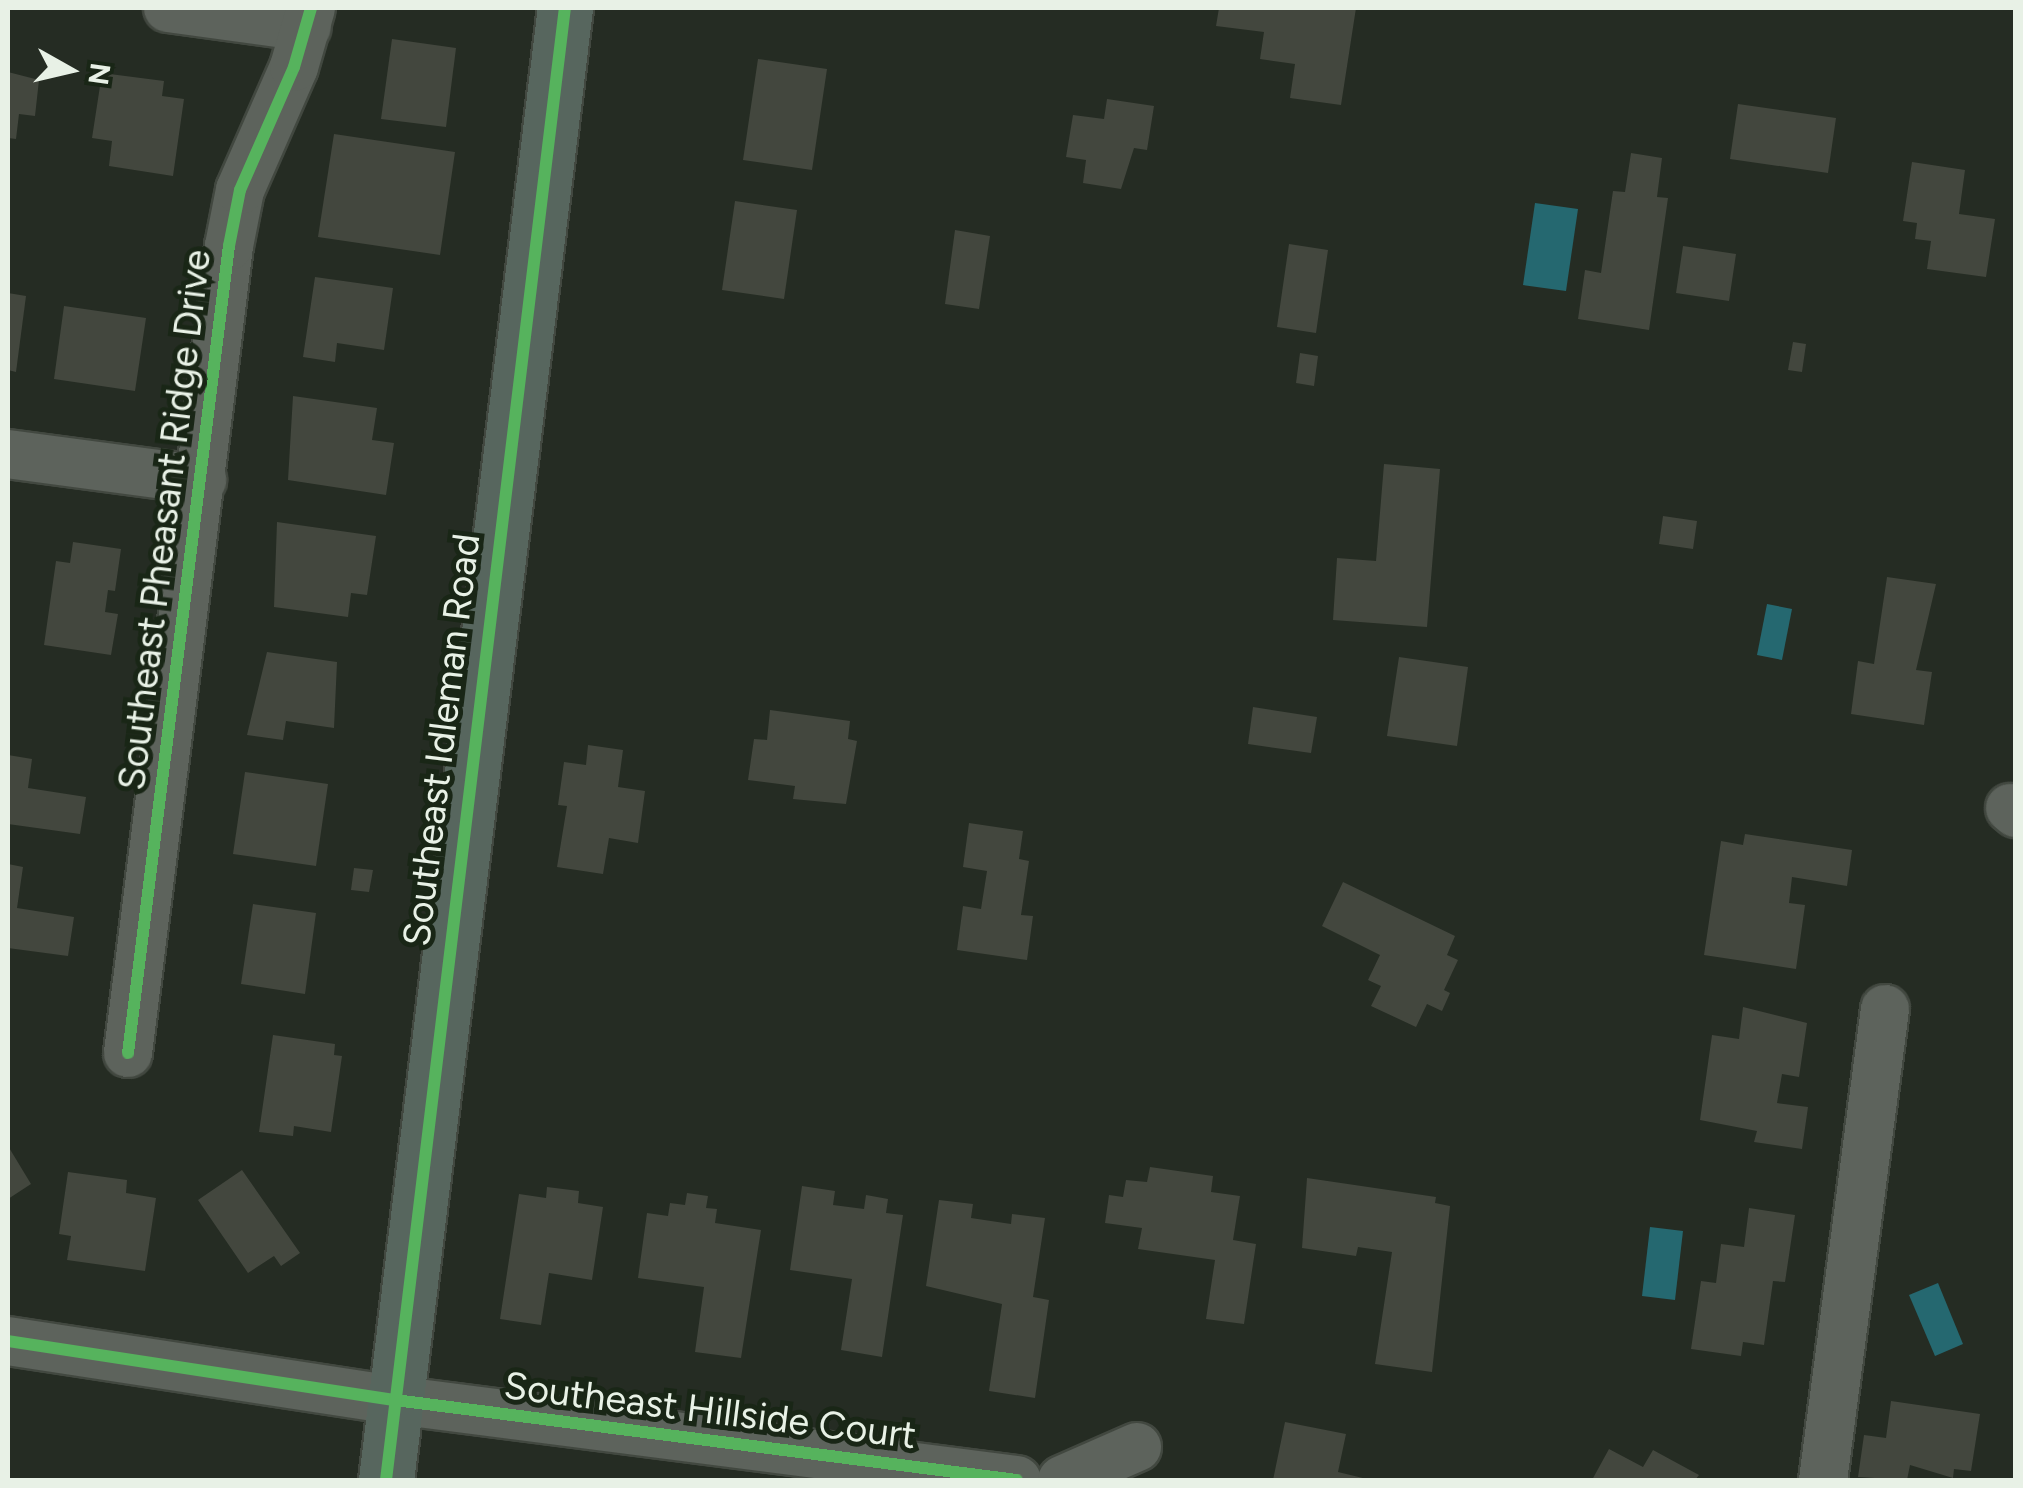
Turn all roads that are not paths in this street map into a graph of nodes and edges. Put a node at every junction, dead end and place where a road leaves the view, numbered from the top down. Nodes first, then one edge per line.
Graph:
1 (168, 8) edge
2 (565, 8) edge
3 (309, 17) edge
4 (8, 454) edge
5 (202, 480) junction
6 (1886, 1010) dead end
7 (128, 1053) dead end
8 (8, 1341) edge
9 (396, 1400) junction
10 (1136, 1447) dead end
11 (386, 1480) edge
12 (1017, 1480) edge
13 (1062, 1480) edge
14 (1823, 1480) edge

1 - 3 street
2 - 9 main road, Southeast Idleman Road
3 - 5 street, Southeast Pheasant Ridge Drive
4 - 5 street
5 - 7 street, Southeast Pheasant Ridge Drive
6 - 14 street
8 - 9 street, Southeast Hillside Court
9 - 11 main road, Southeast Idleman Road
9 - 12 street, Southeast Hillside Court
10 - 13 street

